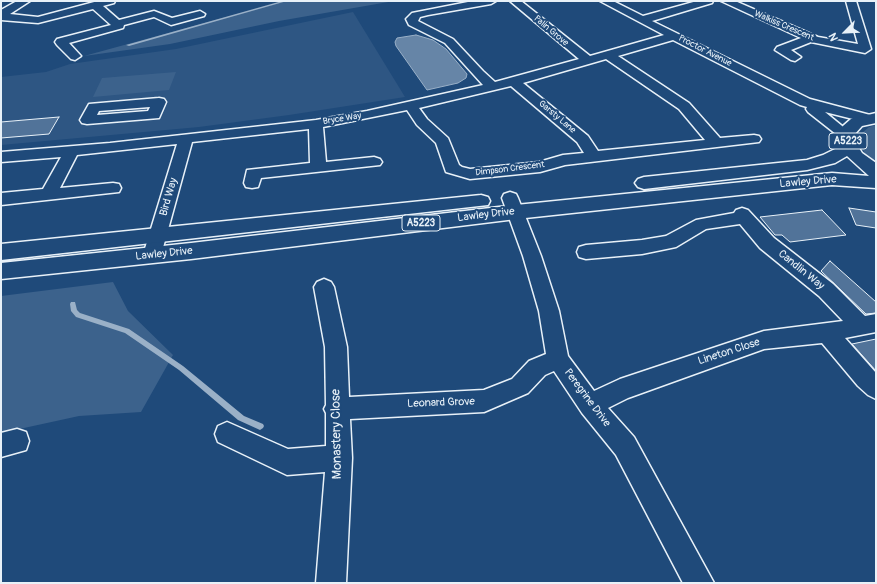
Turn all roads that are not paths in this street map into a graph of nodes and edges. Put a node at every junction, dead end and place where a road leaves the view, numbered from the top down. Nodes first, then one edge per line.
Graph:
1 (25, 1) edge
2 (110, 1) edge
3 (491, 1) edge
4 (515, 1) edge
5 (605, 1) edge
6 (708, 1) edge
7 (726, 1) edge
8 (851, 1) edge
9 (95, 5) junction
10 (200, 14) dead end
11 (1, 16) edge
12 (16, 19) junction
13 (642, 20) junction
14 (117, 24) junction
15 (1, 28) edge
16 (675, 36) junction
17 (811, 38) junction
18 (608, 55) junction
19 (75, 56) dead end
20 (795, 56) dead end
21 (588, 60) junction
22 (513, 81) junction
23 (493, 86) junction
24 (805, 102) junction
25 (411, 106) junction
26 (121, 118) dead end
27 (873, 118) edge
28 (316, 124) junction
29 (186, 138) junction
30 (754, 139) dead end
31 (847, 139) junction
32 (716, 143) junction
33 (110, 148) junction
34 (72, 151) junction
35 (1, 157) edge
36 (594, 157) junction
37 (374, 162) dead end
38 (318, 168) junction
39 (876, 172) edge
40 (876, 182) edge
41 (252, 183) dead end
42 (113, 188) dead end
43 (48, 194) junction
44 (1, 199) edge
45 (513, 205) junction
46 (157, 236) junction
47 (1, 252) edge
48 (586, 252) dead end
49 (152, 255) junction
50 (1, 271) edge
51 (324, 287) dead end
52 (868, 324) edge
53 (827, 333) junction
54 (558, 359) junction
55 (876, 388) edge
56 (590, 405) junction
57 (336, 409) junction
58 (226, 434) dead end
59 (339, 458) junction
60 (331, 583) edge
61 (699, 583) edge

1 - 11 street
2 - 9 street
3 - 23 street
4 - 21 street, Palin Grove
5 - 13 street, Proctor Avenue
6 - 13 street
7 - 17 street, Walkiss Crescent
8 - 17 street, Walkiss Crescent
9 - 12 street
9 - 14 street
10 - 14 street
11 - 12 street
12 - 15 street
13 - 16 street, Proctor Avenue
14 - 19 street
16 - 18 street, Bryce Way
16 - 24 street, Proctor Avenue
17 - 20 street
18 - 21 street, Bryce Way
18 - 32 street
21 - 22 street, Bryce Way
22 - 23 street, Bryce Way
22 - 36 street, Garsty Lane
23 - 25 street, Bryce Way
24 - 27 street, Proctor Avenue
24 - 31 street, Proctor Avenue
25 - 28 street, Bryce Way
25 - 36 street, Dimpson Crescent
26 - 33 street
27 - 31 main road, A5223
28 - 29 street, Bryce Way
28 - 38 street
29 - 33 street, Bryce Way
29 - 46 street, Bird Way
30 - 32 street, Dimpson Crescent
31 - 39 main road, A5223
31 - 45 main road, Lawley Drive / A5223
32 - 36 street, Dimpson Crescent
33 - 34 street, Bryce Way
34 - 35 street, Bryce Way
34 - 43 street
37 - 38 street
38 - 41 street
40 - 45 main road, Lawley Drive / A5223
42 - 43 street
43 - 44 street
45 - 46 main road, Lawley Drive / A5223
45 - 49 main road, Lawley Drive / A5223
45 - 54 street, Peregrine Drive
46 - 47 main road, Lawley Drive / A5223
46 - 49 street, Bird Way
48 - 52 street, Candlin Way
49 - 50 main road, Lawley Drive / A5223
51 - 57 street, Monastery Close
52 - 53 street, Lineton Close
53 - 55 street
53 - 56 street, Lineton Close
54 - 56 street, Peregrine Drive
54 - 57 street, Leonard Grove
56 - 61 street, Peregrine Drive
57 - 59 street, Monastery Close
58 - 59 street
59 - 60 street, Monastery Close

